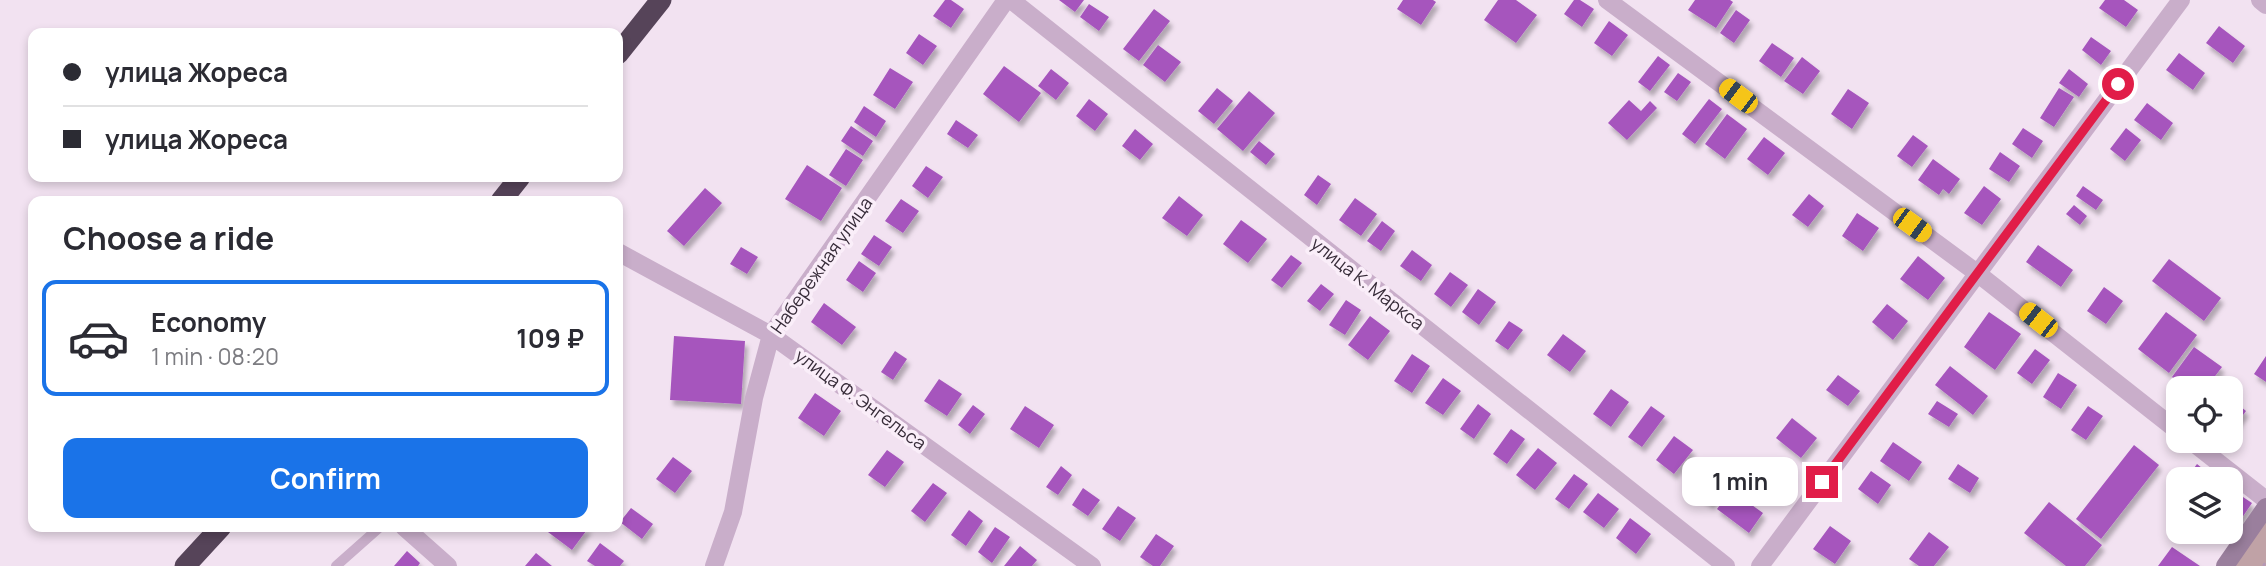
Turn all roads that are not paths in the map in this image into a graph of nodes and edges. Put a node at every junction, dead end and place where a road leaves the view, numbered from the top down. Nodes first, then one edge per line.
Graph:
1 (661, 0) edge
2 (1008, 0) edge
3 (1607, 0) edge
4 (2181, 0) edge
5 (2260, 0) edge
6 (2266, 5) edge
7 (623, 48) edge
8 (623, 255) edge
9 (1977, 273) junction
10 (771, 335) junction
11 (2166, 422) edge
12 (2206, 453) edge
13 (2266, 500) edge
14 (2266, 507) edge
15 (216, 532) edge
16 (374, 532) edge
17 (410, 532) edge
18 (185, 566) edge
19 (336, 566) edge
20 (448, 566) edge
21 (714, 566) edge
22 (1092, 566) edge
23 (1726, 566) edge
24 (1760, 566) edge
25 (2225, 566) edge

1 - 7 highway
2 - 10 street, Набережная улица
2 - 23 street, улица К. Маркса
3 - 9 street
4 - 9 street
5 - 6 street
8 - 10 street, улица Ф. Энгельса
9 - 11 street
9 - 24 street
10 - 21 street, Набережная улица
10 - 22 street, улица Ф. Энгельса
12 - 13 street
14 - 25 main road
15 - 18 highway
16 - 19 lane
17 - 20 street

